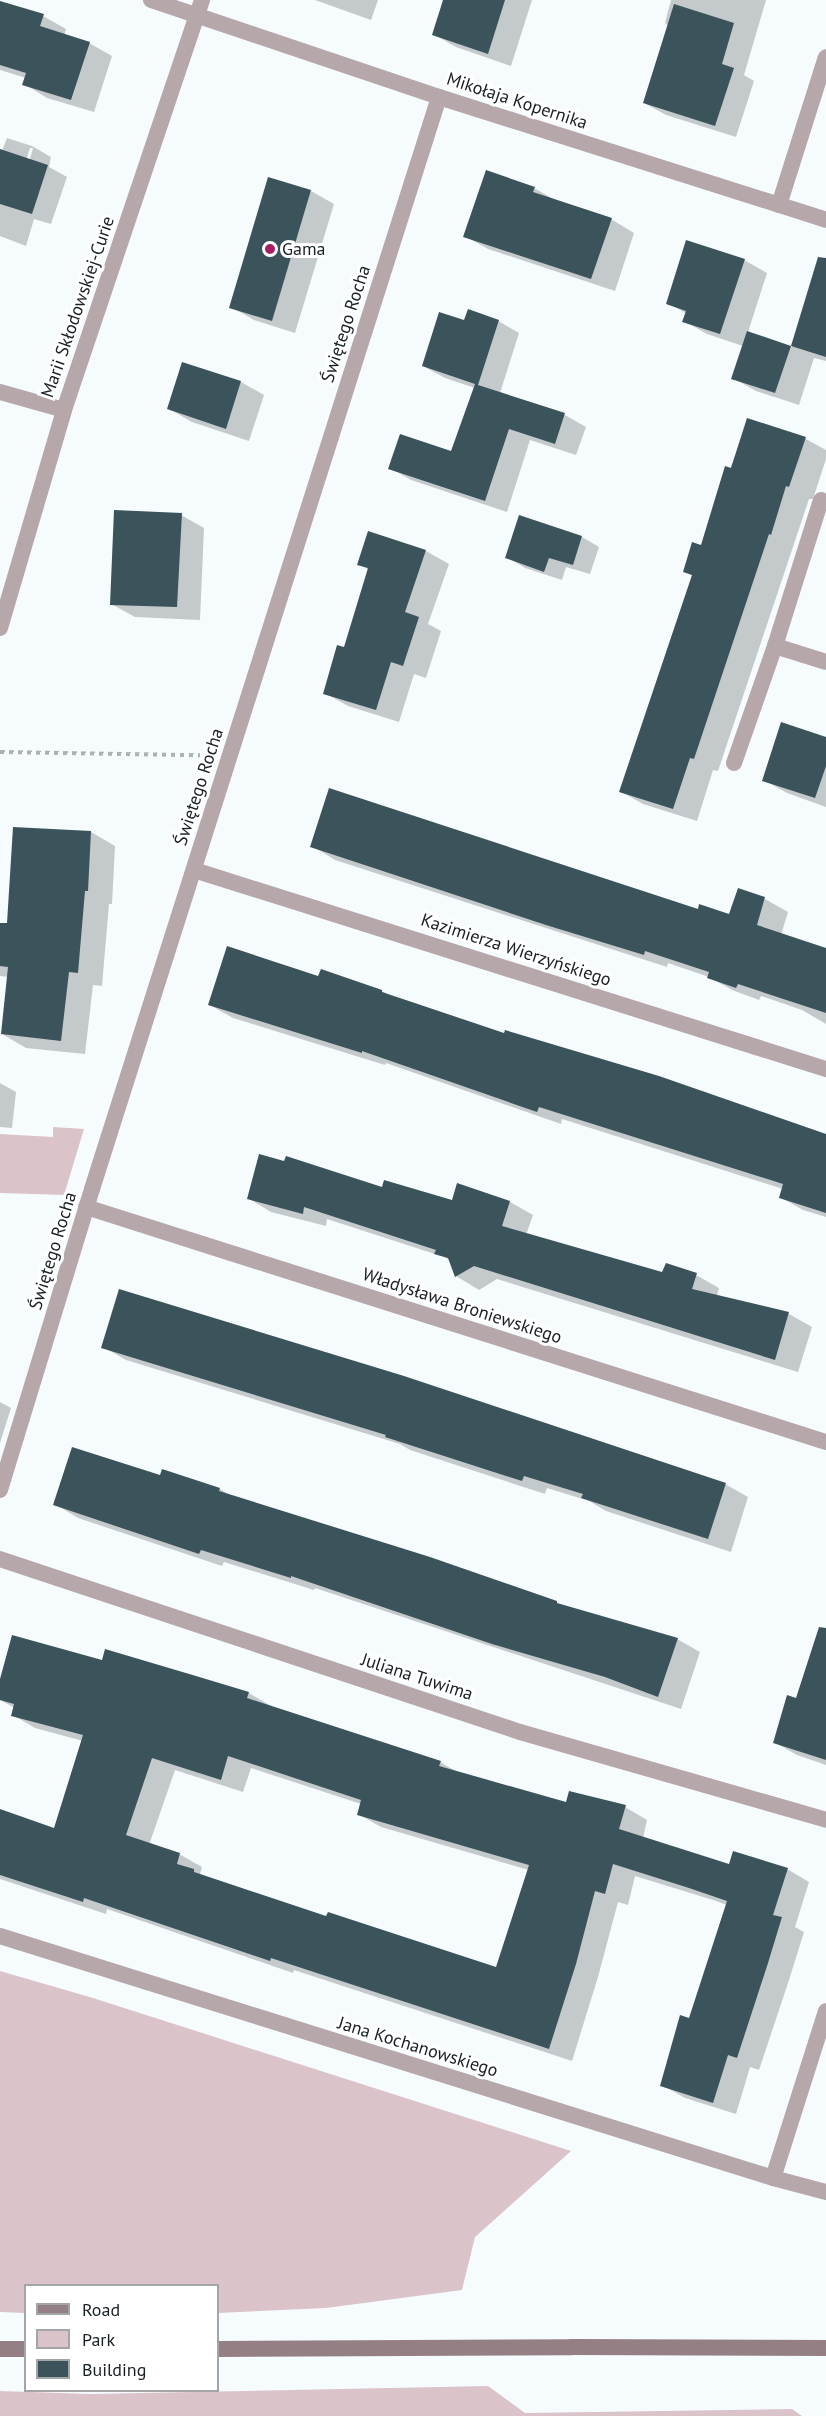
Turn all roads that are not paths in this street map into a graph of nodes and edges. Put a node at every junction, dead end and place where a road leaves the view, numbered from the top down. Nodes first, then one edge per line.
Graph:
1 (151, 0) edge
2 (199, 8) edge
3 (826, 57) edge
4 (439, 97) junction
5 (779, 205) junction
6 (826, 220) edge
7 (0, 392) edge
8 (64, 410) junction
9 (821, 500) dead end
10 (0, 628) edge
11 (775, 646) junction
12 (826, 662) edge
13 (734, 763) dead end
14 (194, 870) junction
15 (826, 1068) edge
16 (86, 1208) junction
17 (826, 1442) edge
18 (0, 1491) edge
19 (0, 1559) edge
20 (826, 1820) edge
21 (0, 1936) edge
22 (826, 2011) edge
23 (773, 2178) junction
24 (826, 2192) edge
25 (826, 2348) edge
26 (0, 2349) edge
27 (24, 2349) edge
28 (219, 2349) edge

1 - 2 street, Mikołaja Kopernika
2 - 4 street, Mikołaja Kopernika
2 - 8 street, Marii Skłodowskiej-Curie
3 - 5 street
4 - 5 street, Mikołaja Kopernika
4 - 14 street, Świętego Rocha
5 - 6 street, Mikołaja Kopernika
7 - 8 street
8 - 10 street, Marii Skłodowskiej-Curie
9 - 11 street
11 - 12 street
11 - 13 street
14 - 15 street, Kazimierza Wierzyńskiego
14 - 16 street, Świętego Rocha
16 - 17 street, Władysława Broniewskiego
16 - 18 street, Świętego Rocha
19 - 20 street, Juliana Tuwima
21 - 23 street, Jana Kochanowskiego
22 - 23 street
23 - 24 street, Jana Kochanowskiego
25 - 28 main road
26 - 27 main road

